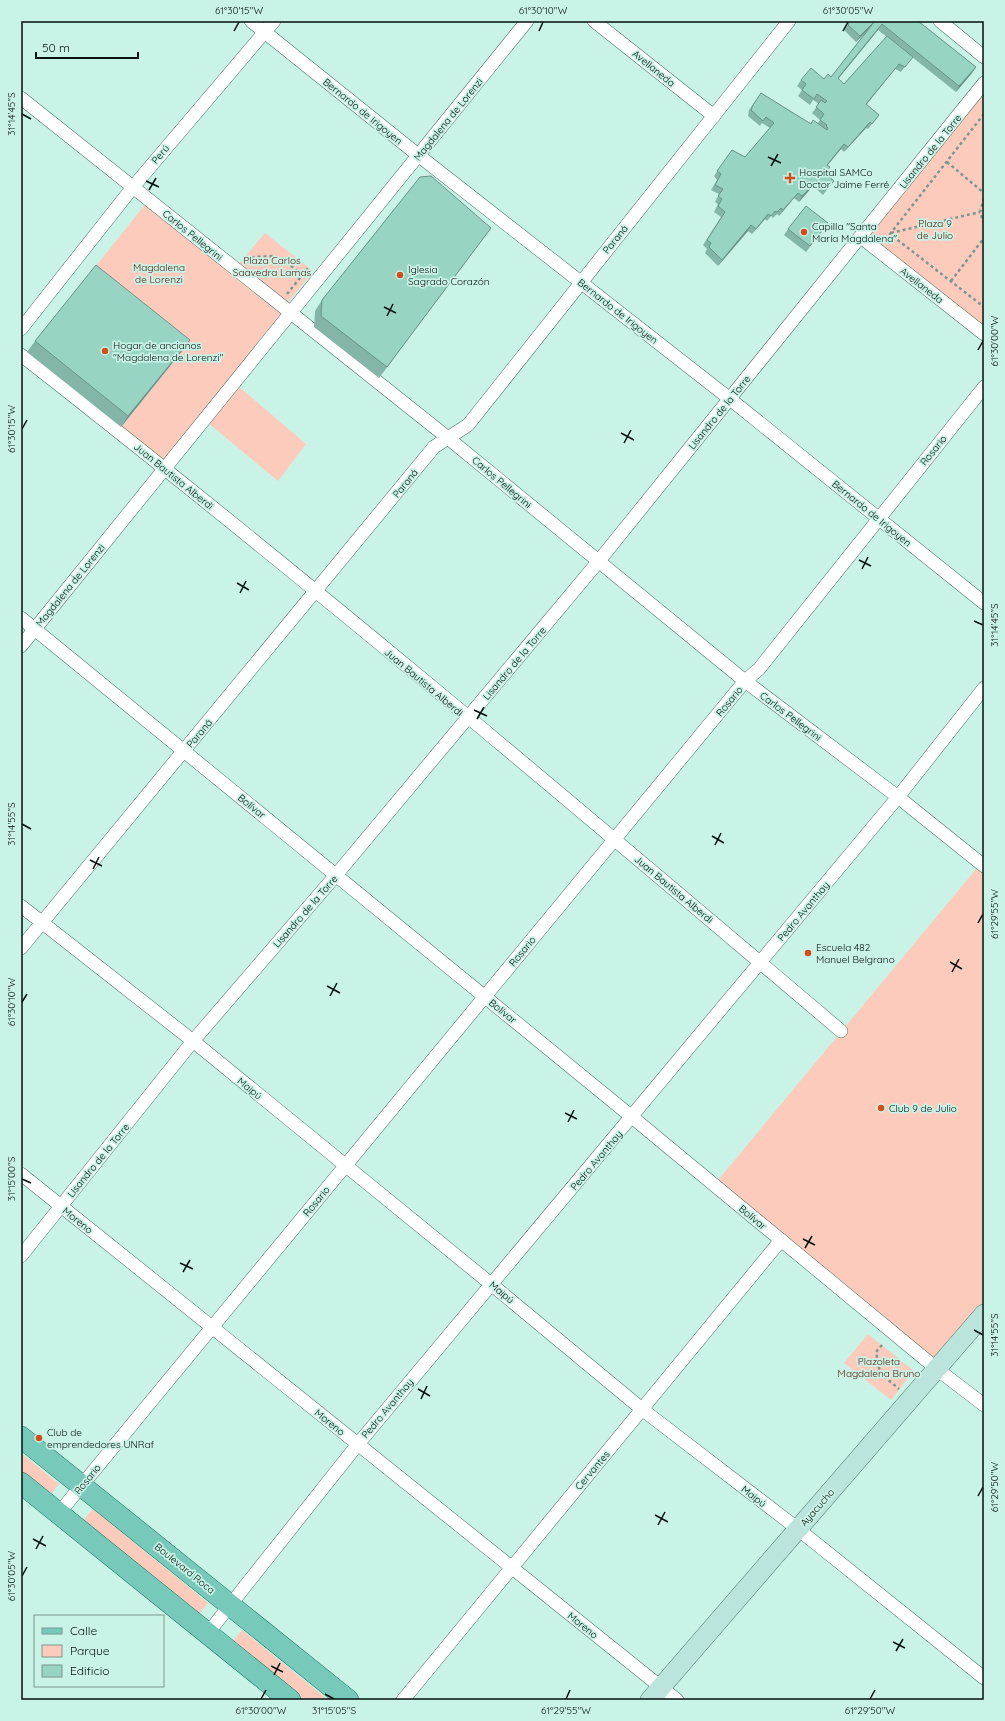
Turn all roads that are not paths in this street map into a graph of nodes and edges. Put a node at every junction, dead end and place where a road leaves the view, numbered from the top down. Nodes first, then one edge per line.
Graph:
1 (251, 21) edge
2 (274, 21) edge
3 (527, 21) edge
4 (594, 21) edge
5 (789, 21) edge
6 (940, 21) edge
7 (265, 32) junction
8 (984, 57) edge
9 (984, 83) edge
10 (21, 98) edge
11 (714, 116) junction
12 (418, 155) junction
13 (133, 187) junction
14 (861, 237) junction
15 (581, 282) junction
16 (290, 313) junction
17 (21, 328) edge
18 (984, 334) edge
19 (21, 355) edge
20 (984, 387) edge
21 (730, 399) junction
22 (448, 438) junction
23 (165, 467) junction
24 (878, 518) junction
25 (598, 562) junction
26 (316, 593) junction
27 (984, 603) edge
28 (21, 618) edge
29 (35, 629) junction
30 (21, 646) edge
31 (745, 681) junction
32 (984, 688) edge
33 (468, 719) junction
34 (184, 751) junction
35 (898, 797) junction
36 (615, 839) junction
37 (984, 866) edge
38 (336, 875) junction
39 (21, 906) edge
40 (42, 923) junction
41 (21, 948) edge
42 (760, 963) junction
43 (485, 996) junction
44 (841, 1031) dead end
45 (193, 1041) junction
46 (632, 1117) junction
47 (345, 1166) junction
48 (21, 1174) edge
49 (61, 1206) junction
50 (780, 1240) junction
51 (21, 1256) edge
52 (491, 1284) junction
53 (984, 1314) edge
54 (211, 1327) junction
55 (937, 1369) junction
56 (984, 1405) edge
57 (643, 1410) junction
58 (21, 1437) edge
59 (358, 1444) junction
60 (21, 1483) edge
61 (81, 1485) junction
62 (59, 1513) junction
63 (798, 1529) junction
64 (511, 1567) junction
65 (230, 1605) junction
66 (208, 1633) junction
67 (984, 1678) edge
68 (656, 1693) edge
69 (290, 1700) edge
70 (348, 1700) edge
71 (403, 1700) edge
72 (677, 1700) edge

1 - 7 street, Bernardo de Irigoyen
2 - 7 street, Perú
3 - 12 street, Magdalena de Lorenzi
4 - 11 street, Avellaneda
5 - 11 street, Paraná
6 - 8 street
7 - 12 street, Bernardo de Irigoyen
7 - 13 street, Perú
9 - 14 street, Lisandro de la Torre
10 - 13 street, Carlos Pellegrini
11 - 15 street, Paraná
12 - 15 street, Bernardo de Irigoyen
12 - 16 street, Magdalena de Lorenzi
13 - 16 street, Carlos Pellegrini
13 - 17 street, Perú
14 - 18 street, Avellaneda
14 - 21 street, Lisandro de la Torre
15 - 21 street, Bernardo de Irigoyen
15 - 22 street, Paraná
16 - 22 street, Carlos Pellegrini
16 - 23 street, Magdalena de Lorenzi
19 - 23 street, Juan Bautista Alberdi
20 - 24 street, Rosario
21 - 24 street, Bernardo de Irigoyen
21 - 25 street, Lisandro de la Torre
22 - 25 street, Carlos Pellegrini
22 - 26 street, Paraná
23 - 26 street, Juan Bautista Alberdi
23 - 29 street, Magdalena de Lorenzi
24 - 27 street, Bernardo de Irigoyen
24 - 31 street, Rosario
25 - 31 street, Carlos Pellegrini
25 - 33 street, Lisandro de la Torre
26 - 33 street, Juan Bautista Alberdi
26 - 34 street, Paraná
28 - 29 street, Bolívar
29 - 30 street, Magdalena de Lorenzi
29 - 34 street, Bolívar
31 - 35 street, Carlos Pellegrini
31 - 36 street, Rosario
32 - 35 street, Pedro Avanthay
33 - 36 street, Juan Bautista Alberdi
33 - 38 street, Lisandro de la Torre
34 - 38 street, Bolívar
34 - 40 street, Paraná
35 - 37 street, Carlos Pellegrini
35 - 42 street, Pedro Avanthay
36 - 42 street, Juan Bautista Alberdi
36 - 43 street, Rosario
38 - 43 street, Bolívar
38 - 45 street, Lisandro de la Torre
39 - 40 street, Maipú
40 - 41 street, Paraná
40 - 45 street, Maipú
42 - 44 street, Juan Bautista Alberdi
42 - 46 street, Pedro Avanthay
43 - 46 street, Bolívar
43 - 47 street, Rosario
45 - 47 street, Maipú
45 - 49 street, Lisandro de la Torre
46 - 50 street, Bolívar
46 - 52 street, Pedro Avanthay
47 - 52 street, Maipú
47 - 54 street, Rosario
48 - 49 street, Moreno
49 - 51 street, Lisandro de la Torre
49 - 54 street, Moreno
50 - 55 street, Bolívar
50 - 57 street, Cervantes
52 - 57 street, Maipú
52 - 59 street, Pedro Avanthay
53 - 55 street, Ayacucho
54 - 59 street, Moreno
54 - 61 street, Rosario
55 - 56 street, Bolívar
55 - 63 street, Ayacucho
57 - 63 street, Maipú
57 - 64 street, Cervantes
58 - 61 main road, Boulevard Roca
59 - 64 street, Moreno
59 - 65 street, Pedro Avanthay
60 - 62 main road
61 - 62 street, Rosario
61 - 65 main road, Boulevard Roca
62 - 66 main road
63 - 67 street, Maipú
63 - 68 street, Ayacucho
64 - 68 street, Moreno
64 - 71 street, Cervantes
65 - 66 street, Pedro Avanthay
65 - 70 main road, Boulevard Roca
66 - 69 main road
68 - 72 street, Moreno

